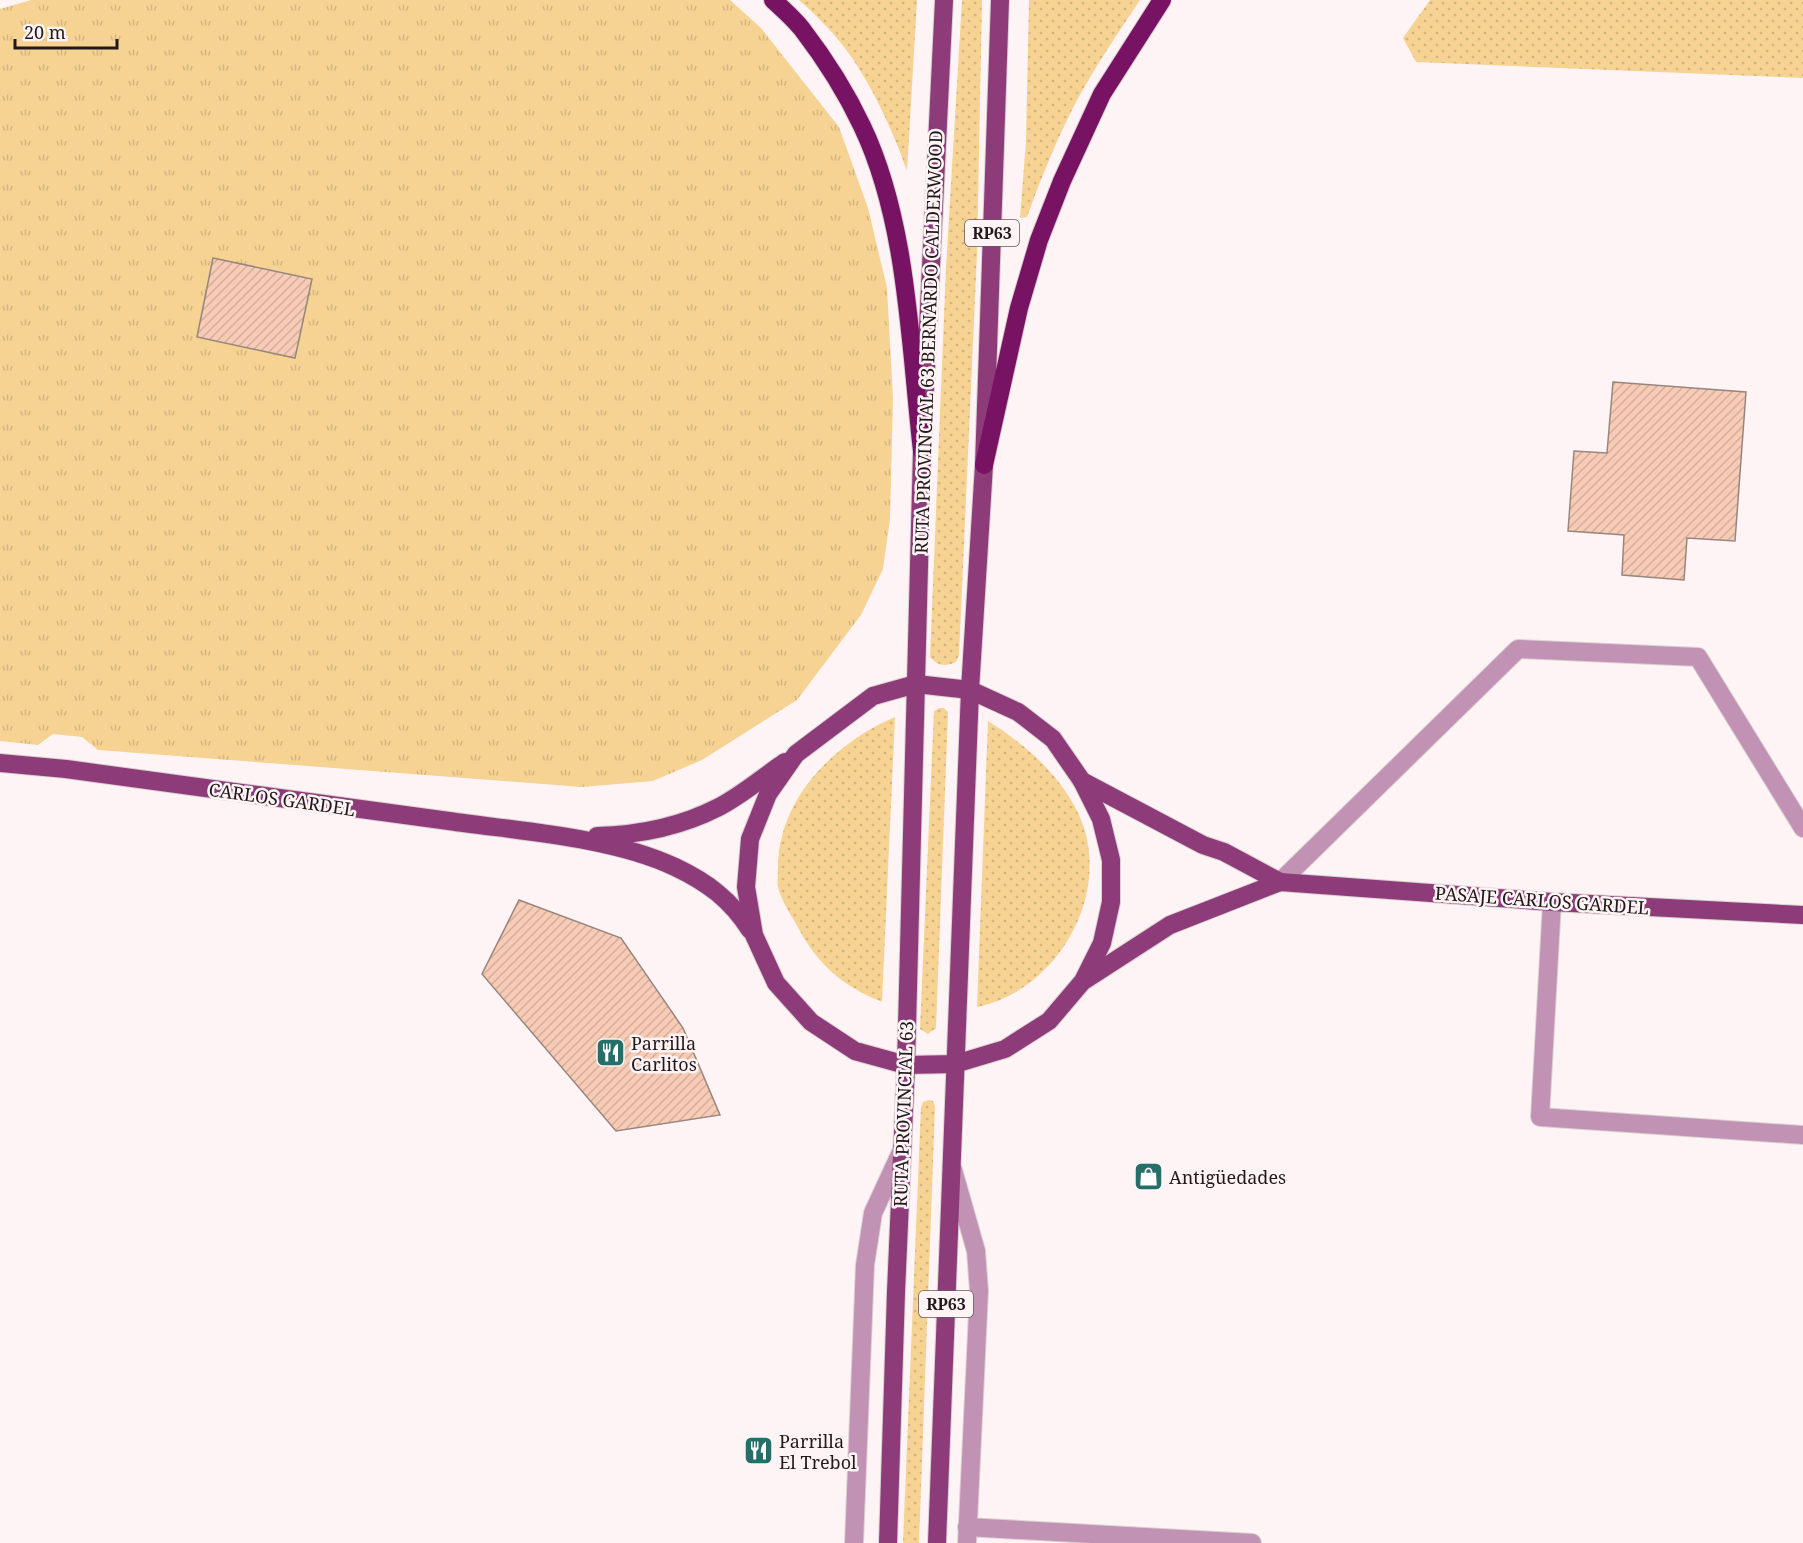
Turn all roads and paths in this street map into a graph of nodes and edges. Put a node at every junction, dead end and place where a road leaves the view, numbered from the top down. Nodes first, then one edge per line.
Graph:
1 (773, 0) edge
2 (944, 0) edge
3 (1000, 0) edge
4 (1162, 0) edge
5 (922, 451) junction
6 (984, 465) junction
7 (916, 684) junction
8 (970, 690) junction
9 (796, 754) junction
10 (0, 763) edge
11 (1082, 781) junction
12 (1803, 828) edge
13 (564, 837) junction
14 (1280, 882) junction
15 (1552, 902) junction
16 (1803, 915) edge
17 (754, 935) junction
18 (1083, 981) junction
19 (955, 1064) junction
20 (906, 1065) junction
21 (1803, 1135) edge
22 (902, 1150) junction
23 (951, 1165) junction
24 (967, 1535) edge
25 (854, 1543) edge
26 (888, 1543) edge
27 (937, 1543) edge
28 (1252, 1543) edge

1 - 5 highway
2 - 5 main road, RUTA PROVINCIAL 63 BERNARDO CALDERWOOD / RP63
3 - 6 main road, RP63
4 - 6 highway
5 - 7 main road, RUTA PROVINCIAL 63 BERNARDO CALDERWOOD / RP63
6 - 8 main road, RP63
7 - 8 main road
7 - 9 main road, CARLOS GARDEL
7 - 20 main road, RUTA PROVINCIAL 63 / RP63
8 - 11 main road
8 - 19 main road, RP63
9 - 13 main road, CARLOS GARDEL
9 - 17 main road
10 - 13 main road, CARLOS GARDEL
11 - 14 main road, PASAJE CARLOS GARDEL
11 - 18 main road
12 - 14 street
13 - 17 main road, CARLOS GARDEL
14 - 15 main road, PASAJE CARLOS GARDEL
14 - 18 main road, PASAJE CARLOS GARDEL
15 - 16 main road, PASAJE CARLOS GARDEL
15 - 21 street
17 - 20 main road
18 - 19 main road
19 - 20 main road
19 - 23 main road, RP63
20 - 22 main road, RUTA PROVINCIAL 63 / RP63
22 - 25 street
22 - 26 main road, RUTA PROVINCIAL 63 / RP63
23 - 24 street
23 - 27 main road, RP63
24 - 28 street

